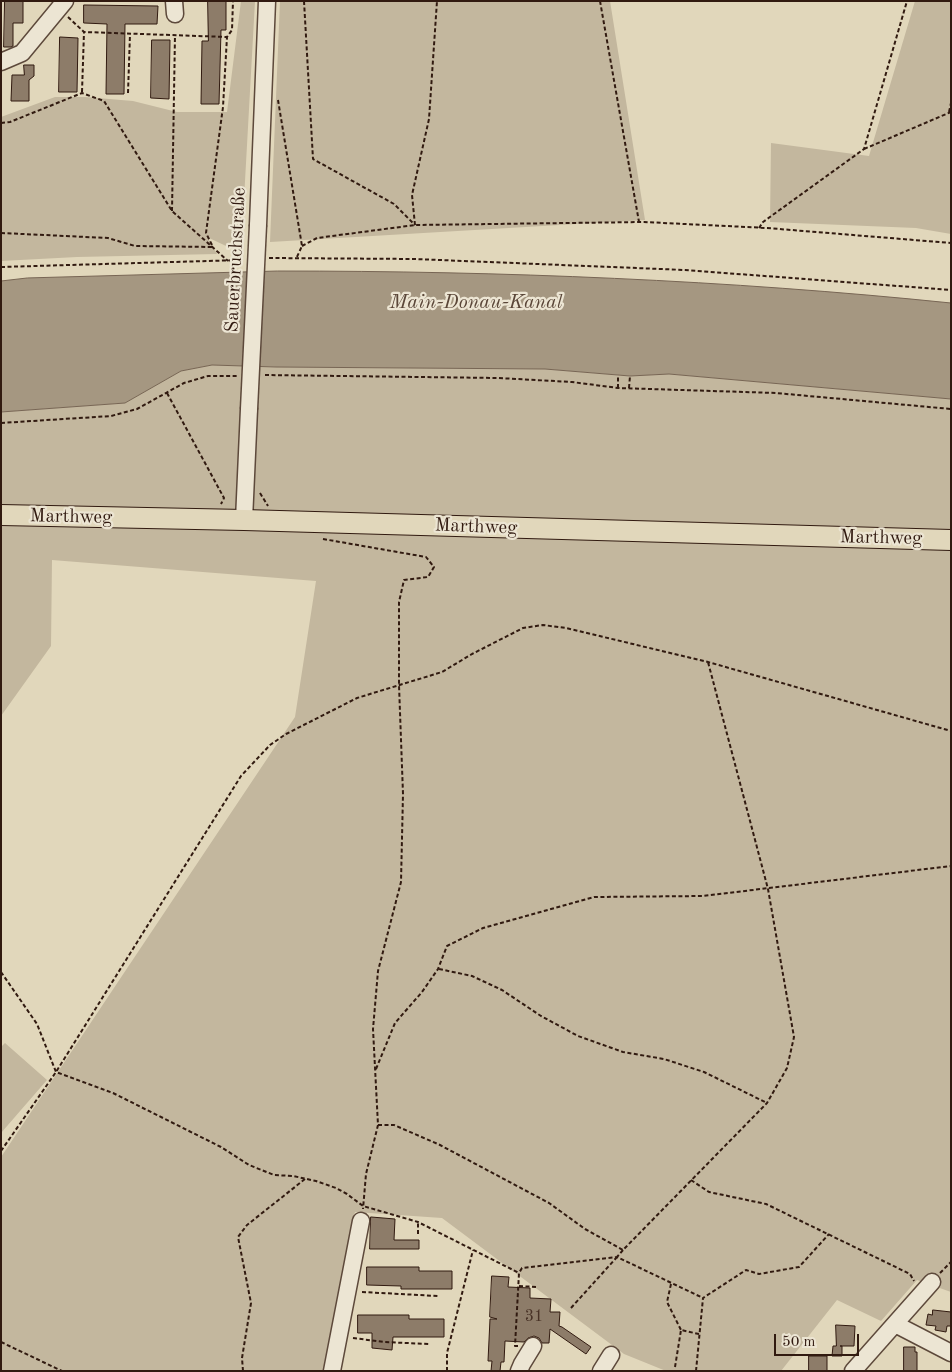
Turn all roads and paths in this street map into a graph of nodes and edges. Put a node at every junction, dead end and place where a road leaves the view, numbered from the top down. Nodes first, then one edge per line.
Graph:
1 (233, 1) edge
2 (267, 1) edge
3 (304, 1) edge
4 (437, 1) edge
5 (600, 1) edge
6 (907, 1) edge
7 (62, 5) edge
8 (84, 32) junction
9 (130, 34) junction
10 (175, 35) junction
11 (227, 37) junction
12 (1, 62) edge
13 (82, 93) junction
14 (128, 94) dead end
15 (263, 94) junction
16 (951, 103) edge
17 (950, 112) edge
18 (1, 123) edge
19 (864, 149) junction
20 (172, 211) junction
21 (639, 222) junction
22 (415, 226) junction
23 (759, 228) junction
24 (1, 233) edge
25 (951, 244) edge
26 (302, 246) junction
27 (214, 247) junction
28 (266, 258) dead end
29 (296, 259) junction
30 (1, 267) edge
31 (951, 290) edge
32 (263, 375) dead end
33 (245, 376) dead end
34 (618, 376) dead end
35 (630, 376) dead end
36 (618, 388) junction
37 (629, 388) junction
38 (167, 393) junction
39 (951, 409) edge
40 (1, 423) edge
41 (220, 506) dead end
42 (1, 515) edge
43 (244, 520) junction
44 (316, 537) dead end
45 (951, 540) edge
46 (708, 662) junction
47 (398, 685) junction
48 (951, 731) edge
49 (951, 866) edge
50 (768, 889) junction
51 (438, 969) junction
52 (1, 972) edge
53 (375, 1071) junction
54 (56, 1072) junction
55 (767, 1103) junction
56 (378, 1125) junction
57 (1, 1151) edge
58 (305, 1179) junction
59 (691, 1180) junction
60 (362, 1214) junction
61 (418, 1222) junction
62 (418, 1234) dead end
63 (829, 1234) junction
64 (473, 1250) junction
65 (623, 1250) junction
66 (617, 1256) junction
67 (519, 1274) junction
68 (671, 1283) junction
69 (518, 1286) junction
70 (536, 1287) dead end
71 (926, 1288) joint
72 (347, 1290) junction
73 (438, 1296) dead end
74 (703, 1298) junction
75 (571, 1308) dead end
76 (895, 1324) junction
77 (681, 1330) junction
78 (699, 1334) junction
79 (338, 1336) junction
80 (1, 1342) edge
81 (429, 1344) dead end
82 (533, 1346) joint
83 (951, 1353) edge
84 (611, 1355) dead end
85 (674, 1367) dead end
86 (62, 1371) edge
87 (243, 1371) edge
88 (332, 1371) edge
89 (447, 1371) edge
90 (520, 1371) edge
91 (601, 1371) edge
92 (696, 1371) edge
93 (853, 1371) edge

1 - 11 path
2 - 15 street, Sauerbruchstraße
3 - 22 path
4 - 22 path
5 - 21 path
6 - 19 path
7 - 8 path
7 - 12 street
8 - 9 path
8 - 13 path
9 - 10 path
9 - 14 path
10 - 11 path
10 - 20 path
11 - 27 path
13 - 18 path
13 - 20 path
15 - 26 path
15 - 43 street, Sauerbruchstraße, bridge
16 - 17 path
17 - 19 path
19 - 23 path
20 - 27 path
21 - 22 path
21 - 23 path
22 - 26 path
23 - 25 path
24 - 27 path
26 - 29 path
27 - 30 path
28 - 29 path
29 - 31 path
32 - 36 path
33 - 38 path
34 - 36 path
35 - 37 path
36 - 37 path
37 - 39 path
38 - 40 path
38 - 41 path
42 - 43 main road, Marthweg
43 - 45 main road, Marthweg
44 - 47 path
46 - 47 path
46 - 48 path
46 - 50 path
47 - 53 path
47 - 54 path
49 - 50 path
50 - 51 path
50 - 55 path
51 - 53 path
51 - 55 path
52 - 54 path
53 - 56 path
54 - 57 path
54 - 58 path
55 - 59 path
56 - 60 path
56 - 65 path
58 - 60 path
58 - 87 path
59 - 63 path
59 - 65 path
60 - 61 path
60 - 72 street
61 - 62 path
61 - 64 path
63 - 71 path
63 - 74 path
64 - 67 path
64 - 89 path
65 - 66 path
66 - 67 path
66 - 68 path
66 - 75 path
67 - 69 path
68 - 74 path
68 - 77 path
69 - 70 path
69 - 82 path
71 - 76 street
72 - 73 path
72 - 79 street
74 - 78 path
76 - 83 street
76 - 93 street
77 - 78 path
77 - 85 path
78 - 92 path
79 - 81 path
79 - 88 street
80 - 86 path
82 - 90 street
84 - 91 street

